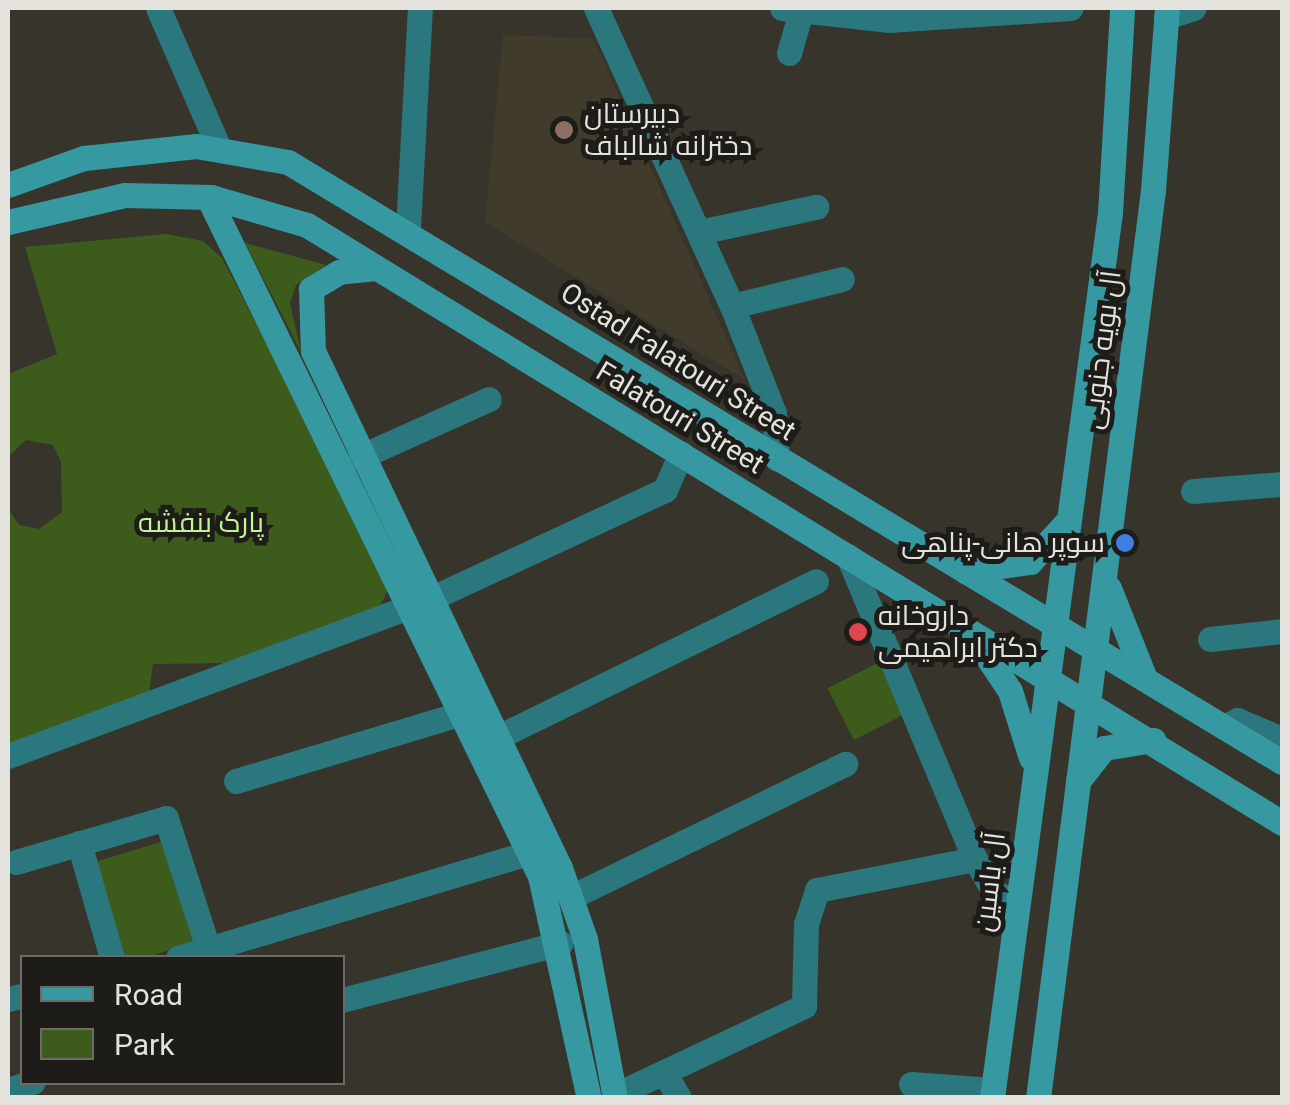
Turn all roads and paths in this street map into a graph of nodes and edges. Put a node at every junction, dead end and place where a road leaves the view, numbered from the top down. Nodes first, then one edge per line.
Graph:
1 (158, 8) edge
2 (420, 8) edge
3 (596, 8) edge
4 (782, 8) edge
5 (802, 8) edge
6 (1071, 8) edge
7 (1122, 8) edge
8 (1194, 8) edge
9 (1167, 12) edge
10 (790, 53) dead end
11 (220, 148) junction
12 (8, 185) edge
13 (208, 196) junction
14 (816, 207) dead end
15 (8, 222) edge
16 (408, 228) junction
17 (699, 232) junction
18 (376, 268) junction
19 (842, 279) dead end
20 (732, 306) junction
21 (1086, 384) junction
22 (1127, 387) junction
23 (489, 399) dead end
24 (330, 422) junction
25 (680, 452) junction
26 (360, 457) junction
27 (777, 458) junction
28 (1282, 484) edge
29 (1192, 491) dead end
30 (1068, 520) junction
31 (848, 556) junction
32 (1104, 566) junction
33 (964, 570) junction
34 (816, 581) dead end
35 (422, 602) junction
36 (961, 622) junction
37 (1053, 624) junction
38 (1282, 631) edge
39 (1210, 639) dead end
40 (1094, 648) junction
41 (1046, 674) junction
42 (1146, 680) junction
43 (1087, 699) junction
44 (463, 713) junction
45 (1224, 726) junction
46 (498, 738) junction
47 (1282, 739) edge
48 (1153, 740) junction
49 (8, 756) edge
50 (1282, 762) edge
51 (845, 764) dead end
52 (1034, 770) junction
53 (236, 781) dead end
54 (1075, 786) junction
55 (1282, 822) edge
56 (80, 843) junction
57 (1024, 849) junction
58 (529, 853) junction
59 (1066, 858) junction
60 (975, 859) junction
61 (16, 862) dead end
62 (571, 897) junction
63 (1017, 902) junction
64 (560, 943) junction
65 (208, 948) junction
66 (111, 955) edge
67 (187, 955) edge
68 (345, 999) edge
69 (664, 1072) junction
70 (911, 1084) dead end
71 (993, 1094) edge
72 (606, 1097) edge
73 (679, 1098) edge
74 (1038, 1098) edge

1 - 11 street
2 - 16 street
3 - 17 street
4 - 5 street
5 - 6 street
5 - 10 street
7 - 21 main road, آل بویه جنوبی
8 - 9 street
9 - 22 main road, آل بویه جنوبی
11 - 12 main road, Ostad Falatouri Street
11 - 16 main road, Ostad Falatouri Street
13 - 15 main road, Falatouri Street
13 - 18 main road, Falatouri Street
13 - 24 main road
14 - 17 street
16 - 27 main road, Ostad Falatouri Street
17 - 20 street
18 - 24 main road
18 - 25 main road, Falatouri Street
19 - 20 street
20 - 27 street
21 - 22 main road
21 - 30 main road, آل بویه جنوبی
22 - 32 main road, آل بویه جنوبی
23 - 26 street
24 - 26 main road
24 - 35 main road
25 - 31 main road, Falatouri Street
25 - 35 street
26 - 35 main road
27 - 33 main road, Ostad Falatouri Street
28 - 29 street
30 - 33 main road
30 - 37 main road, آل بویه جنوبی
31 - 36 main road, Falatouri Street
31 - 60 street
32 - 40 main road, آل بویه جنوبی
32 - 42 main road
33 - 37 main road, Ostad Falatouri Street
34 - 46 street
35 - 44 main road
35 - 46 main road
35 - 49 street
36 - 41 main road, Falatouri Street
36 - 52 main road
37 - 40 main road, Ostad Falatouri Street
37 - 41 main road, آل بویه جنوبی
38 - 39 street
40 - 42 main road, Ostad Falatouri Street
40 - 43 main road, آل بویه جنوبی
41 - 43 main road, Falatouri Street
41 - 52 main road, آل یاسین
42 - 45 main road, Ostad Falatouri Street
43 - 48 main road, Falatouri Street
43 - 54 main road
44 - 53 street
44 - 58 main road
45 - 47 street
45 - 50 main road, Ostad Falatouri Street
46 - 62 main road
48 - 54 main road
48 - 55 main road, Falatouri Street
51 - 62 street
52 - 57 main road, آل یاسین
54 - 59 main road
56 - 61 street
56 - 65 street
56 - 66 street
57 - 59 main road
57 - 63 main road, آل یاسین
58 - 64 main road
58 - 65 street
59 - 74 main road
60 - 63 street
60 - 69 street
62 - 72 main road
63 - 71 main road, آل یاسین
64 - 68 street
64 - 72 main road
65 - 67 street
69 - 72 street
69 - 73 street
70 - 71 street

